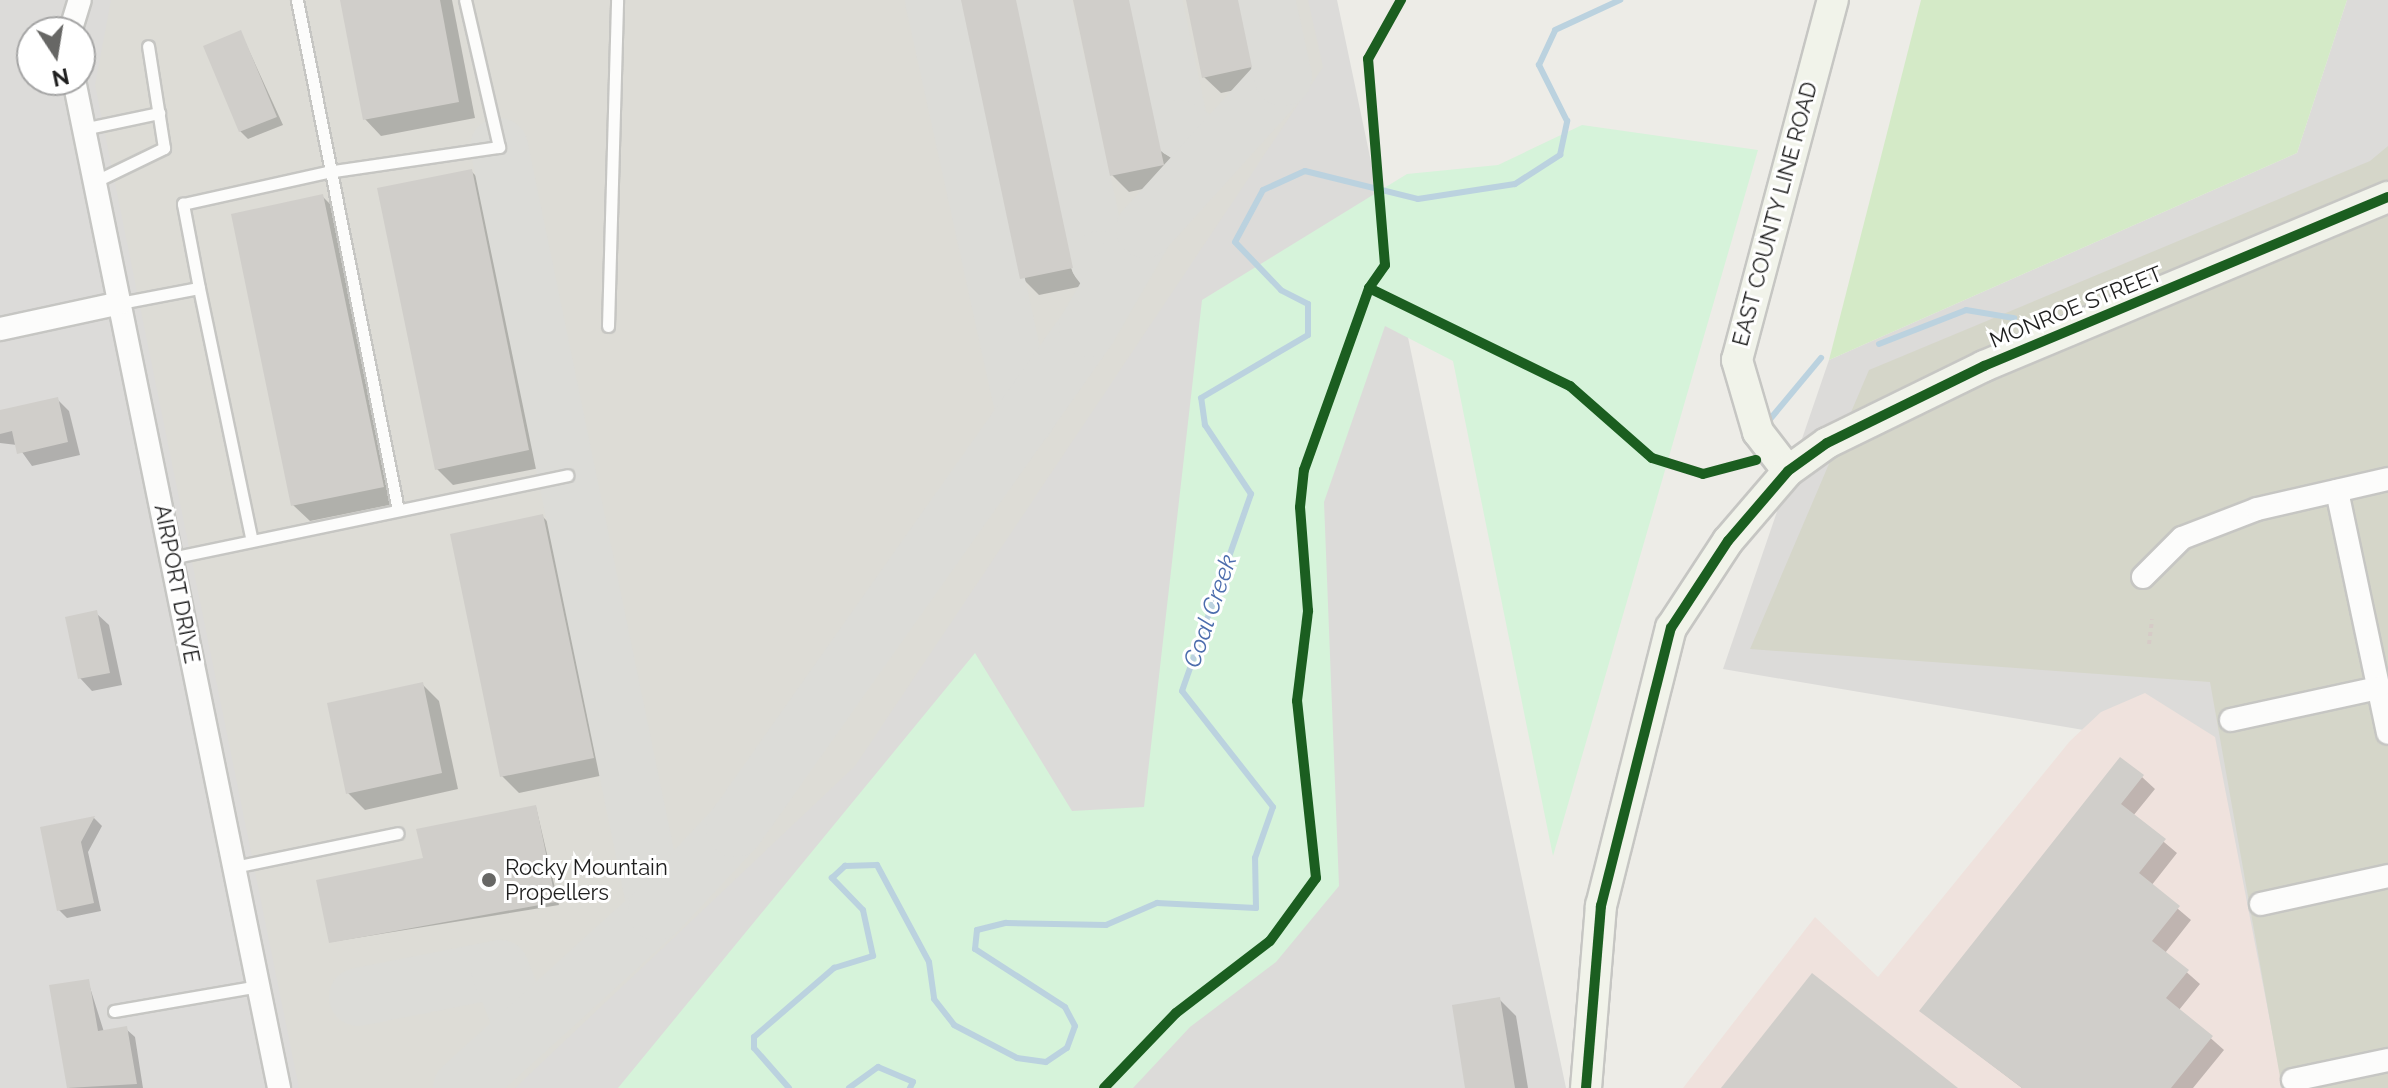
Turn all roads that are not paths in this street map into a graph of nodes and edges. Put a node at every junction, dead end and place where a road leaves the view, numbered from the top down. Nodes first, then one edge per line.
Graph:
1 (297, 0) edge
2 (465, 0) edge
3 (617, 0) edge
4 (1833, 0) edge
5 (148, 46) dead end
6 (77, 96) edge
7 (159, 113) junction
8 (83, 129) junction
9 (327, 172) junction
10 (94, 183) junction
11 (2388, 197) edge
12 (199, 288) junction
13 (120, 303) junction
14 (608, 326) dead end
15 (0, 329) edge
16 (1788, 471) junction
17 (567, 475) dead end
18 (2388, 479) edge
19 (2337, 491) junction
20 (398, 510) junction
21 (252, 541) junction
22 (171, 558) junction
23 (2143, 577) dead end
24 (2378, 688) junction
25 (2231, 720) dead end
26 (2388, 733) edge
27 (398, 833) dead end
28 (234, 867) junction
29 (2388, 876) edge
30 (2261, 904) dead end
31 (259, 986) junction
32 (114, 1011) dead end
33 (2388, 1060) edge
34 (2293, 1080) dead end
35 (279, 1088) edge
36 (1586, 1088) edge

1 - 9 lane
2 - 9 lane
3 - 14 lane
4 - 16 main road, EAST COUNTY LINE ROAD
5 - 7 lane
6 - 8 street, AIRPORT DRIVE
7 - 8 lane
7 - 10 lane
8 - 10 street, AIRPORT DRIVE
9 - 12 lane
9 - 20 lane
10 - 13 street, AIRPORT DRIVE
11 - 16 main road, MONROE STREET
12 - 13 lane
12 - 21 lane
13 - 15 street
13 - 22 street, AIRPORT DRIVE
16 - 36 main road
17 - 20 lane
18 - 19 street
19 - 23 street
19 - 24 street
20 - 21 lane
21 - 22 lane
22 - 28 street, AIRPORT DRIVE
24 - 25 street
24 - 26 street
27 - 28 lane
28 - 31 street, AIRPORT DRIVE
29 - 30 street
31 - 32 lane
31 - 35 street, AIRPORT DRIVE
33 - 34 street

